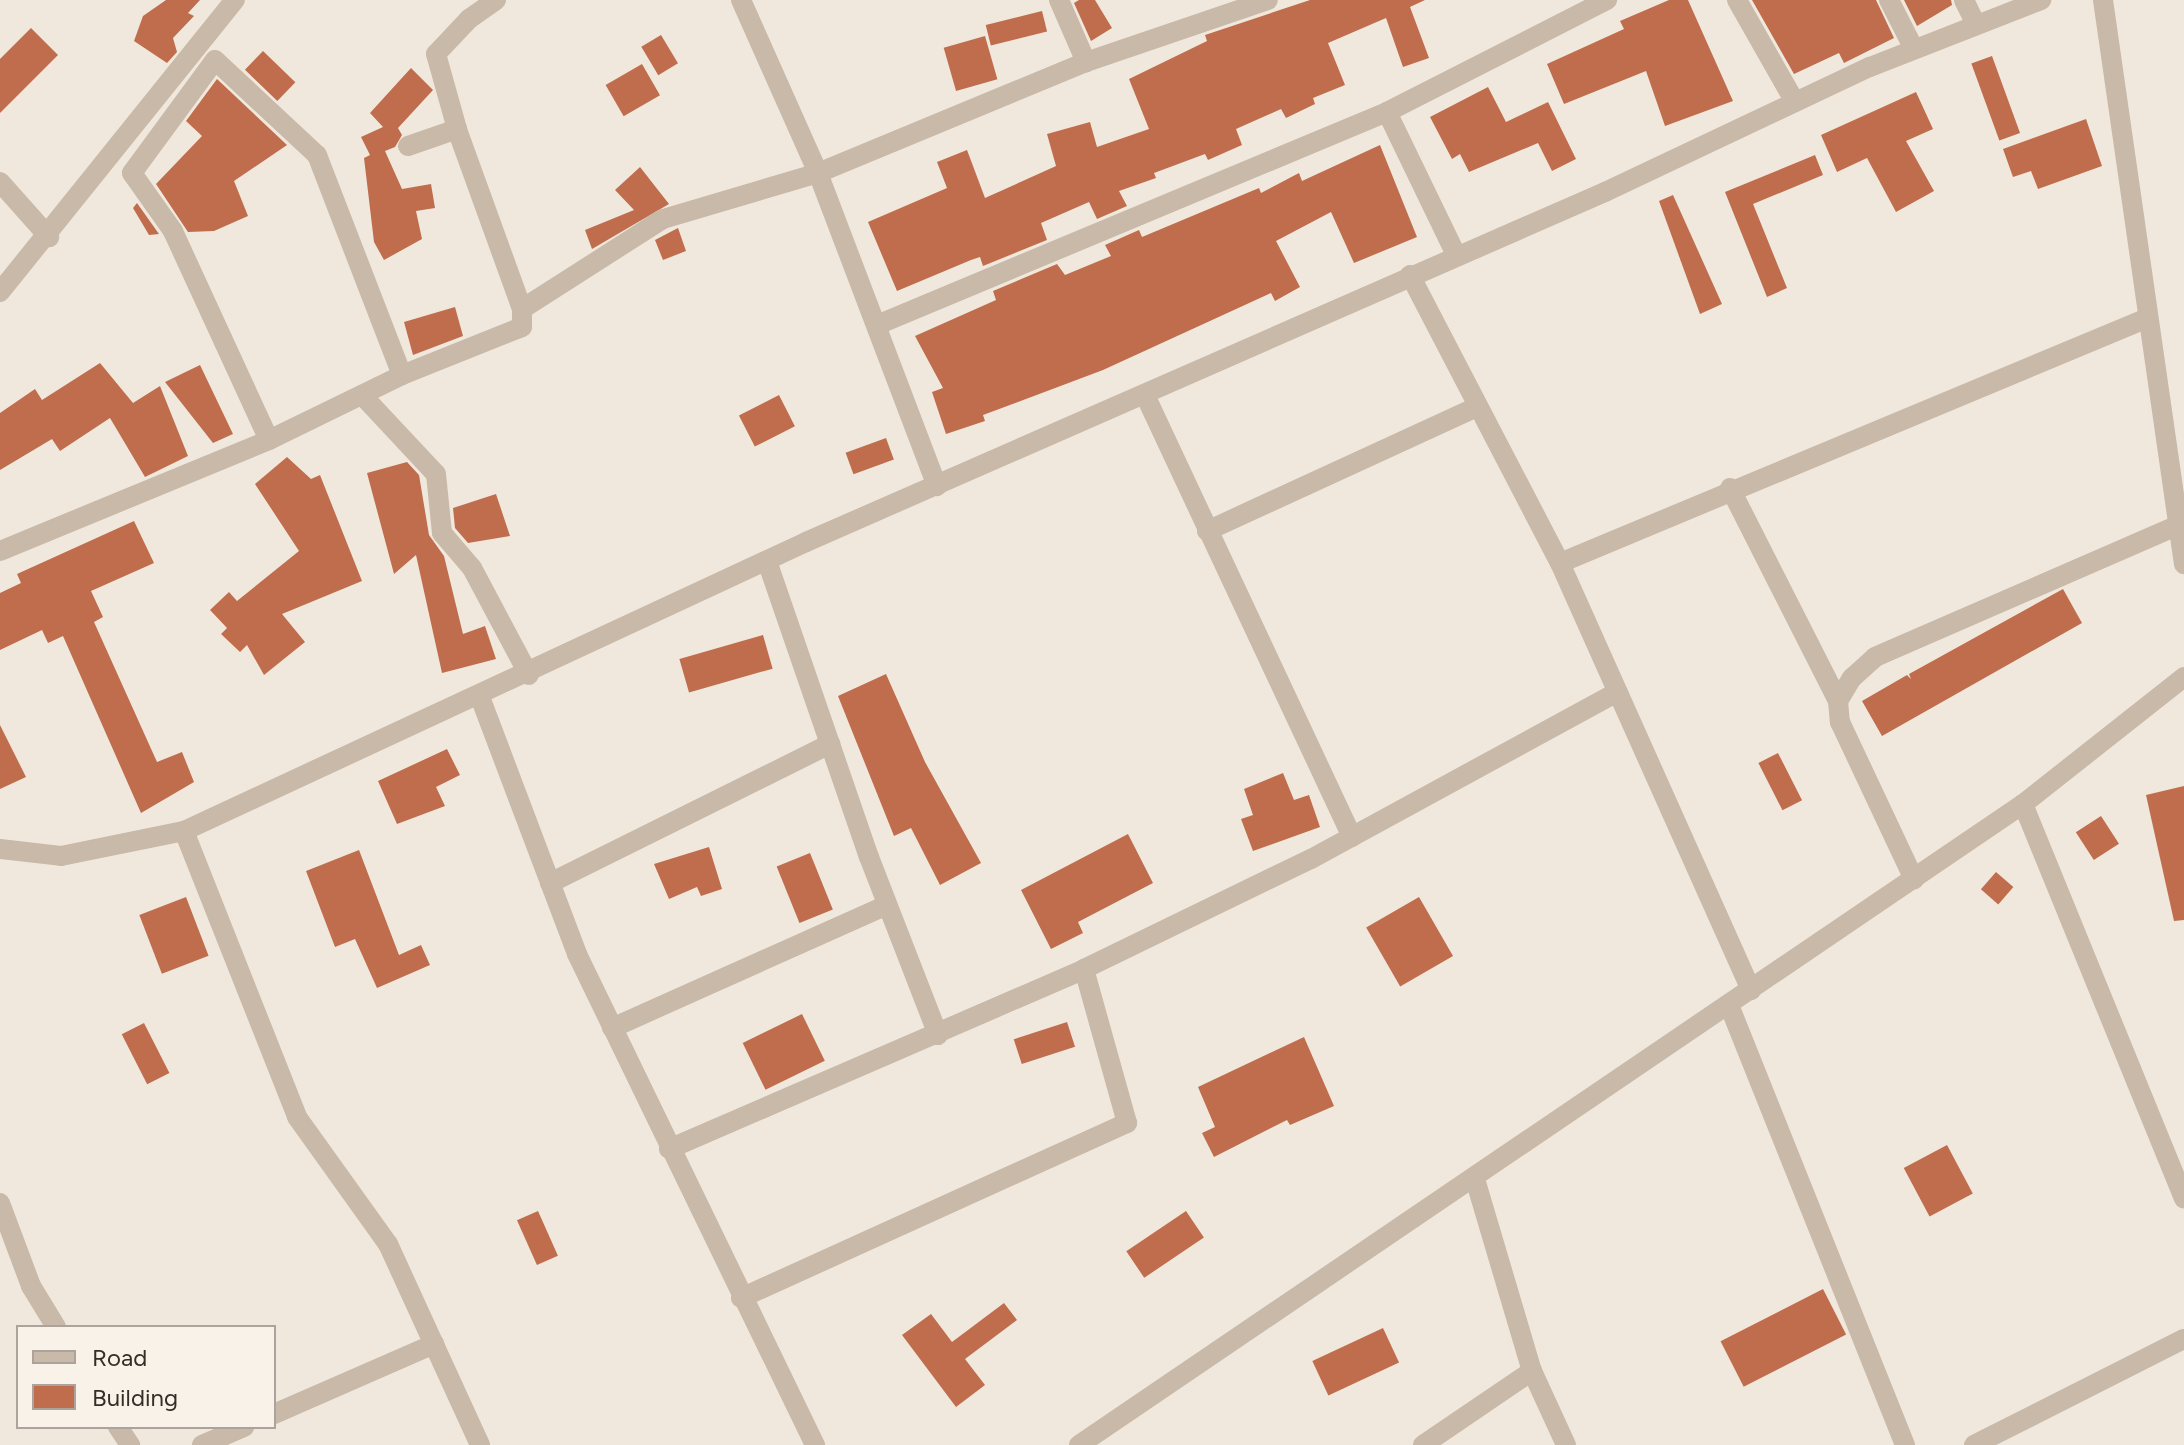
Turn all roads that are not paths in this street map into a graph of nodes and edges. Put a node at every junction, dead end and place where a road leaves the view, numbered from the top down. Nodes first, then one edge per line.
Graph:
1 (235, 0) edge
2 (496, 0) edge
3 (741, 0) edge
4 (1059, 0) edge
5 (1268, 0) edge
6 (1607, 0) edge
7 (1737, 0) edge
8 (1889, 0) edge
9 (1964, 0) edge
10 (2103, 0) edge
11 (2038, 1) edge
12 (1975, 23) junction
13 (1914, 49) junction
14 (1086, 62) junction
15 (1795, 102) junction
16 (1387, 112) junction
17 (457, 129) junction
18 (408, 146) dead end
19 (818, 173) junction
20 (0, 182) edge
21 (49, 237) junction
22 (1456, 255) junction
23 (1410, 275) junction
24 (0, 292) edge
25 (522, 309) junction
26 (2145, 319) junction
27 (877, 325) junction
28 (402, 375) junction
29 (362, 395) junction
30 (1145, 395) junction
31 (1476, 407) junction
32 (269, 440) junction
33 (937, 486) junction
34 (1730, 488) junction
35 (2178, 525) junction
36 (1207, 531) junction
37 (0, 551) edge
38 (767, 561) junction
39 (1560, 563) junction
40 (2184, 564) edge
41 (529, 675) junction
42 (2184, 677) edge
43 (1617, 692) junction
44 (480, 697) junction
45 (1838, 701) junction
46 (830, 744) junction
47 (2023, 804) junction
48 (184, 831) junction
49 (1352, 837) junction
50 (0, 849) edge
51 (1914, 879) junction
52 (550, 883) junction
53 (887, 905) junction
54 (1084, 969) junction
55 (1751, 990) junction
56 (1729, 1005) junction
57 (612, 1028) junction
58 (938, 1035) junction
59 (669, 1149) junction
60 (1475, 1179) junction
61 (2184, 1198) edge
62 (0, 1203) edge
63 (741, 1298) junction
64 (55, 1325) edge
65 (2184, 1339) edge
66 (434, 1344) junction
67 (1532, 1371) junction
68 (276, 1413) edge
69 (239, 1429) edge
70 (202, 1445) edge
71 (480, 1445) edge
72 (815, 1445) edge
73 (1079, 1445) edge
74 (1423, 1445) edge
75 (1566, 1445) edge
76 (1905, 1445) edge
77 (1974, 1445) edge

1 - 21 street
2 - 17 street
3 - 19 street
4 - 14 street
5 - 14 street
6 - 16 street
7 - 15 street
8 - 13 street
9 - 12 street
10 - 26 street
11 - 12 street
12 - 13 street
13 - 15 street
14 - 19 street
15 - 22 street
16 - 22 street
16 - 27 street
17 - 18 street
17 - 25 street
19 - 25 street
19 - 27 street
20 - 21 street
21 - 24 street
22 - 23 street
23 - 30 street
23 - 31 street
25 - 28 street
26 - 34 street
26 - 35 street
27 - 33 street
28 - 29 street
28 - 32 street
29 - 32 street
29 - 41 street
30 - 33 street
30 - 36 street
31 - 36 street
31 - 39 street
32 - 37 street
33 - 38 street
34 - 39 street
34 - 45 street
35 - 40 street
35 - 45 street
36 - 49 street
38 - 41 street
38 - 46 street
39 - 43 street
41 - 44 street
42 - 47 street
43 - 49 street
43 - 55 street
44 - 48 street
44 - 52 street
45 - 51 street
46 - 52 street
46 - 53 street
47 - 51 street
47 - 61 street
48 - 50 street
48 - 66 street
49 - 54 street
51 - 55 street
52 - 57 street
53 - 57 street
53 - 58 street
54 - 58 street
54 - 63 street
55 - 56 street
56 - 60 street
56 - 76 street
57 - 59 street
58 - 59 street
59 - 63 street
60 - 67 street
60 - 73 street
62 - 64 street
63 - 72 street
65 - 77 street
66 - 68 street
66 - 71 street
67 - 74 street
67 - 75 street
69 - 70 street

